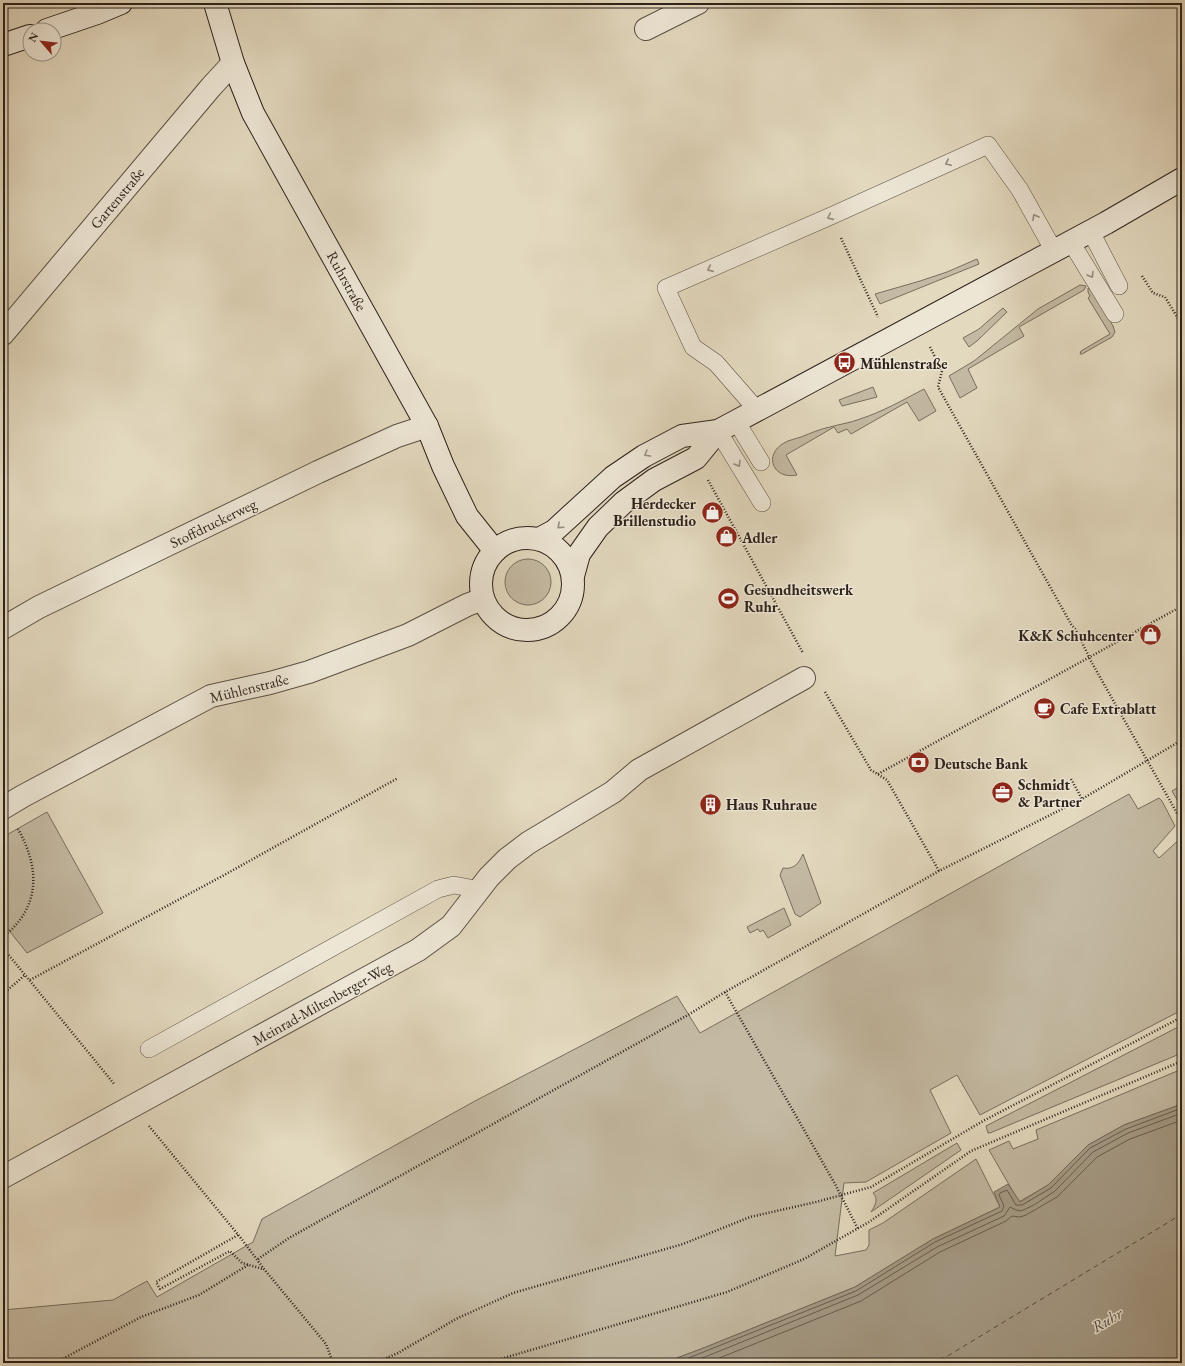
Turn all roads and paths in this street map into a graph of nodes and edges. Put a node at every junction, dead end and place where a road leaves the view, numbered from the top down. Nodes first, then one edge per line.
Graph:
1 (121, 3) edge
2 (215, 3) edge
3 (698, 3) edge
4 (62, 25) edge
5 (646, 29) dead end
6 (22, 39) edge
7 (3, 45) edge
8 (233, 63) junction
9 (1182, 179) edge
10 (831, 216) junction
11 (1090, 232) junction
12 (1063, 247) junction
13 (1140, 274) dead end
14 (1118, 286) dead end
15 (1115, 314) dead end
16 (917, 324) junction
17 (1182, 325) edge
18 (3, 334) edge
19 (888, 339) junction
20 (757, 410) junction
21 (427, 426) junction
22 (727, 426) junction
23 (761, 462) dead end
24 (762, 503) dead end
25 (539, 540) junction
26 (495, 551) junction
27 (573, 576) junction
28 (483, 599) junction
29 (1182, 606) edge
30 (3, 628) edge
31 (1089, 657) junction
32 (804, 678) dead end
33 (1182, 740) edge
34 (1148, 761) junction
35 (878, 774) dead end
36 (398, 778) dead end
37 (1071, 780) dead end
38 (1082, 799) junction
39 (5, 807) edge
40 (1182, 822) edge
41 (480, 890) junction
42 (3, 937) edge
43 (3, 948) edge
44 (25, 975) junction
45 (30, 980) junction
46 (725, 992) junction
47 (3, 994) edge
48 (1182, 1018) edge
49 (149, 1050) dead end
50 (1182, 1061) edge
51 (133, 1106) junction
52 (3, 1177) edge
53 (840, 1195) junction
54 (858, 1229) junction
55 (238, 1234) junction
56 (258, 1260) junction
57 (248, 1265) junction
58 (264, 1269) junction
59 (387, 1358) junction
60 (55, 1363) edge
61 (334, 1363) edge
62 (372, 1363) edge
63 (392, 1363) edge
64 (487, 1363) edge

1 - 4 street
2 - 8 street, Ruhrstraße
3 - 5 street
6 - 7 street
8 - 18 street, Gartenstraße
8 - 21 street, Ruhrstraße
9 - 11 street
12 -> 10 lane
10 - 19 path
10 -> 20 lane
11 - 12 street
11 - 14 lane
12 -> 15 lane
12 - 16 street
13 - 17 path
16 - 19 street
16 - 31 path
19 - 20 street
20 - 22 street
21 - 26 street, Ruhrstraße
21 - 30 street, Stoffdruckerweg
22 - 23 lane
22 -> 24 lane
22 -> 25 street
22 - 27 street
25 - 26 street
25 - 27 street
26 - 28 street
27 - 28 street
28 - 39 street, Mühlenstraße
29 - 31 path
31 - 34 path
31 - 35 path
32 - 41 street, Meinrad-Miltenberger-Weg
33 - 34 path
34 - 38 path
34 - 40 path
36 - 45 path
37 - 38 path
38 - 46 path
39 - 42 path
41 - 49 lane
41 - 51 street, Meinrad-Miltenberger-Weg
43 - 44 path
44 - 45 path
44 - 47 path
45 - 51 path
46 - 53 path
46 - 56 path
48 - 53 path
50 - 54 path
51 - 52 street, Meinrad-Miltenberger-Weg
51 - 55 path
53 - 54 path
53 - 59 path
54 - 64 path
55 - 56 path
55 - 57 path
56 - 58 path
57 - 58 path
57 - 60 path
58 - 61 path
59 - 62 path
59 - 63 path

